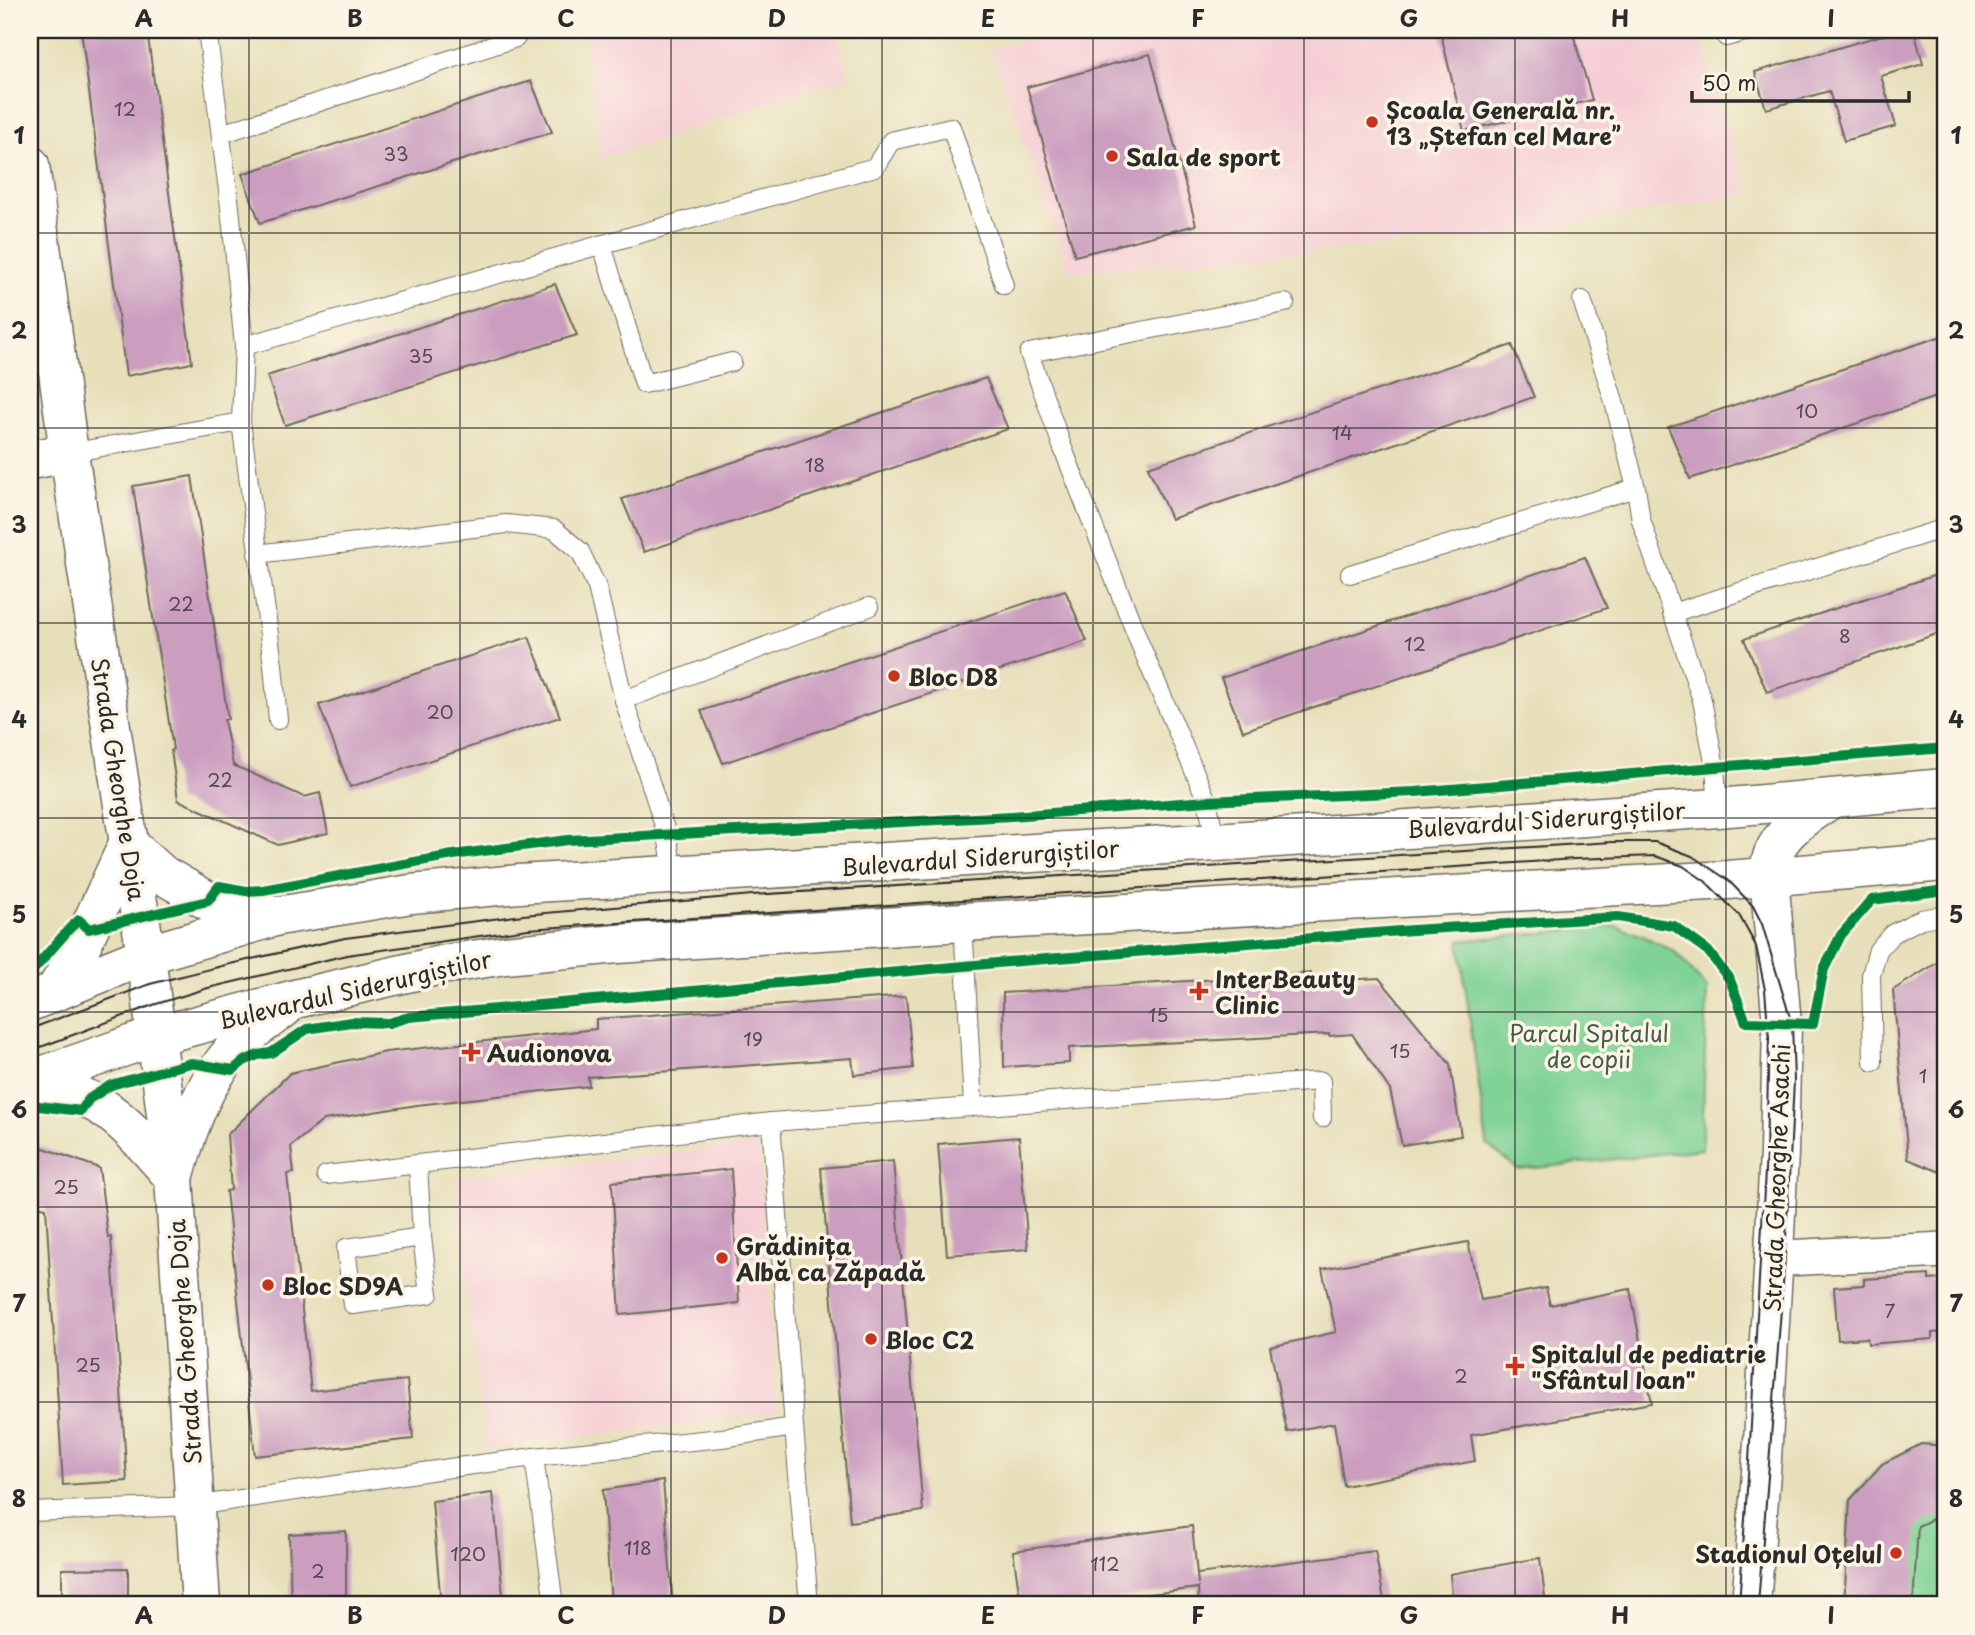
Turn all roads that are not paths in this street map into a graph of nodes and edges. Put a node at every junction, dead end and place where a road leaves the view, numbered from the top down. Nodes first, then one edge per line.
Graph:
1 (206, 30) edge
2 (1723, 30) edge
3 (1752, 30) edge
4 (516, 38) dead end
5 (221, 134) junction
6 (30, 165) edge
7 (602, 245) junction
8 (1004, 285) dead end
9 (1582, 300) dead end
10 (1285, 303) dead end
11 (244, 346) junction
12 (732, 362) dead end
13 (241, 422) junction
14 (69, 453) junction
15 (30, 460) edge
16 (1636, 488) junction
17 (1942, 529) dead end
18 (257, 554) junction
19 (1350, 575) dead end
20 (869, 607) dead end
21 (1672, 613) junction
22 (624, 700) junction
23 (278, 720) dead end
24 (1945, 788) edge
25 (1831, 799) junction
26 (1718, 808) junction
27 (1216, 842) junction
28 (128, 844) junction
29 (1945, 862) edge
30 (674, 876) junction
31 (1769, 877) junction
32 (1945, 915) edge
33 (278, 916) junction
34 (963, 922) junction
35 (146, 955) junction
36 (42, 996) edge
37 (295, 999) junction
38 (156, 1036) junction
39 (1872, 1062) dead end
40 (30, 1080) edge
41 (30, 1092) edge
42 (973, 1106) junction
43 (1322, 1118) dead end
44 (771, 1122) junction
45 (418, 1164) junction
46 (326, 1175) dead end
47 (174, 1178) junction
48 (422, 1237) junction
49 (1945, 1250) edge
50 (1774, 1254) junction
51 (794, 1427) junction
52 (534, 1457) junction
53 (194, 1506) junction
54 (30, 1512) edge
55 (201, 1605) edge
56 (554, 1605) edge
57 (809, 1605) edge
58 (1751, 1605) edge

1 - 5 lane
2 - 3 lane
4 - 5 lane
5 - 11 lane
6 - 14 main road, Strada Gheorghe Doja
7 - 8 lane
7 - 11 lane
7 - 12 lane
9 - 16 lane
10 - 27 lane
11 - 13 lane
13 - 14 lane
13 - 18 lane
14 - 15 main road
14 - 28 main road, Strada Gheorghe Doja
16 - 19 lane
16 - 21 lane
17 - 21 lane
18 - 22 lane
18 - 23 lane
20 - 22 lane
21 - 26 lane
22 - 30 lane
24 - 25 main road, Bulevardul Siderurgiștilor
25 - 26 main road, Bulevardul Siderurgiștilor
25 - 31 main road
26 - 27 main road, Bulevardul Siderurgiștilor
27 - 30 main road, Bulevardul Siderurgiștilor
28 - 33 main road
28 - 35 main road, Strada Gheorghe Doja
28 - 36 main road
29 - 31 main road, Bulevardul Siderurgiștilor
30 - 33 main road, Bulevardul Siderurgiștilor
31 - 34 main road, Bulevardul Siderurgiștilor
31 - 50 main road, Strada Gheorghe Asachi
32 - 39 lane
33 - 35 main road, Bulevardul Siderurgiștilor
34 - 37 main road, Bulevardul Siderurgiștilor
34 - 42 lane
35 - 36 main road, Bulevardul Siderurgiștilor
35 - 38 main road, Strada Gheorghe Doja
37 - 38 main road, Bulevardul Siderurgiștilor
37 - 47 main road
38 - 40 main road, Bulevardul Siderurgiștilor
38 - 47 main road, Strada Gheorghe Doja
41 - 47 main road
42 - 43 lane
42 - 44 lane
44 - 45 lane
44 - 51 lane
45 - 46 lane
45 - 48 lane
47 - 53 main road, Strada Gheorghe Doja
48 - 48 lane
49 - 50 street
50 - 58 main road, Strada Gheorghe Asachi
51 - 52 lane
51 - 57 lane
52 - 53 lane
52 - 56 lane
53 - 54 lane
53 - 55 main road, Strada Gheorghe Doja

